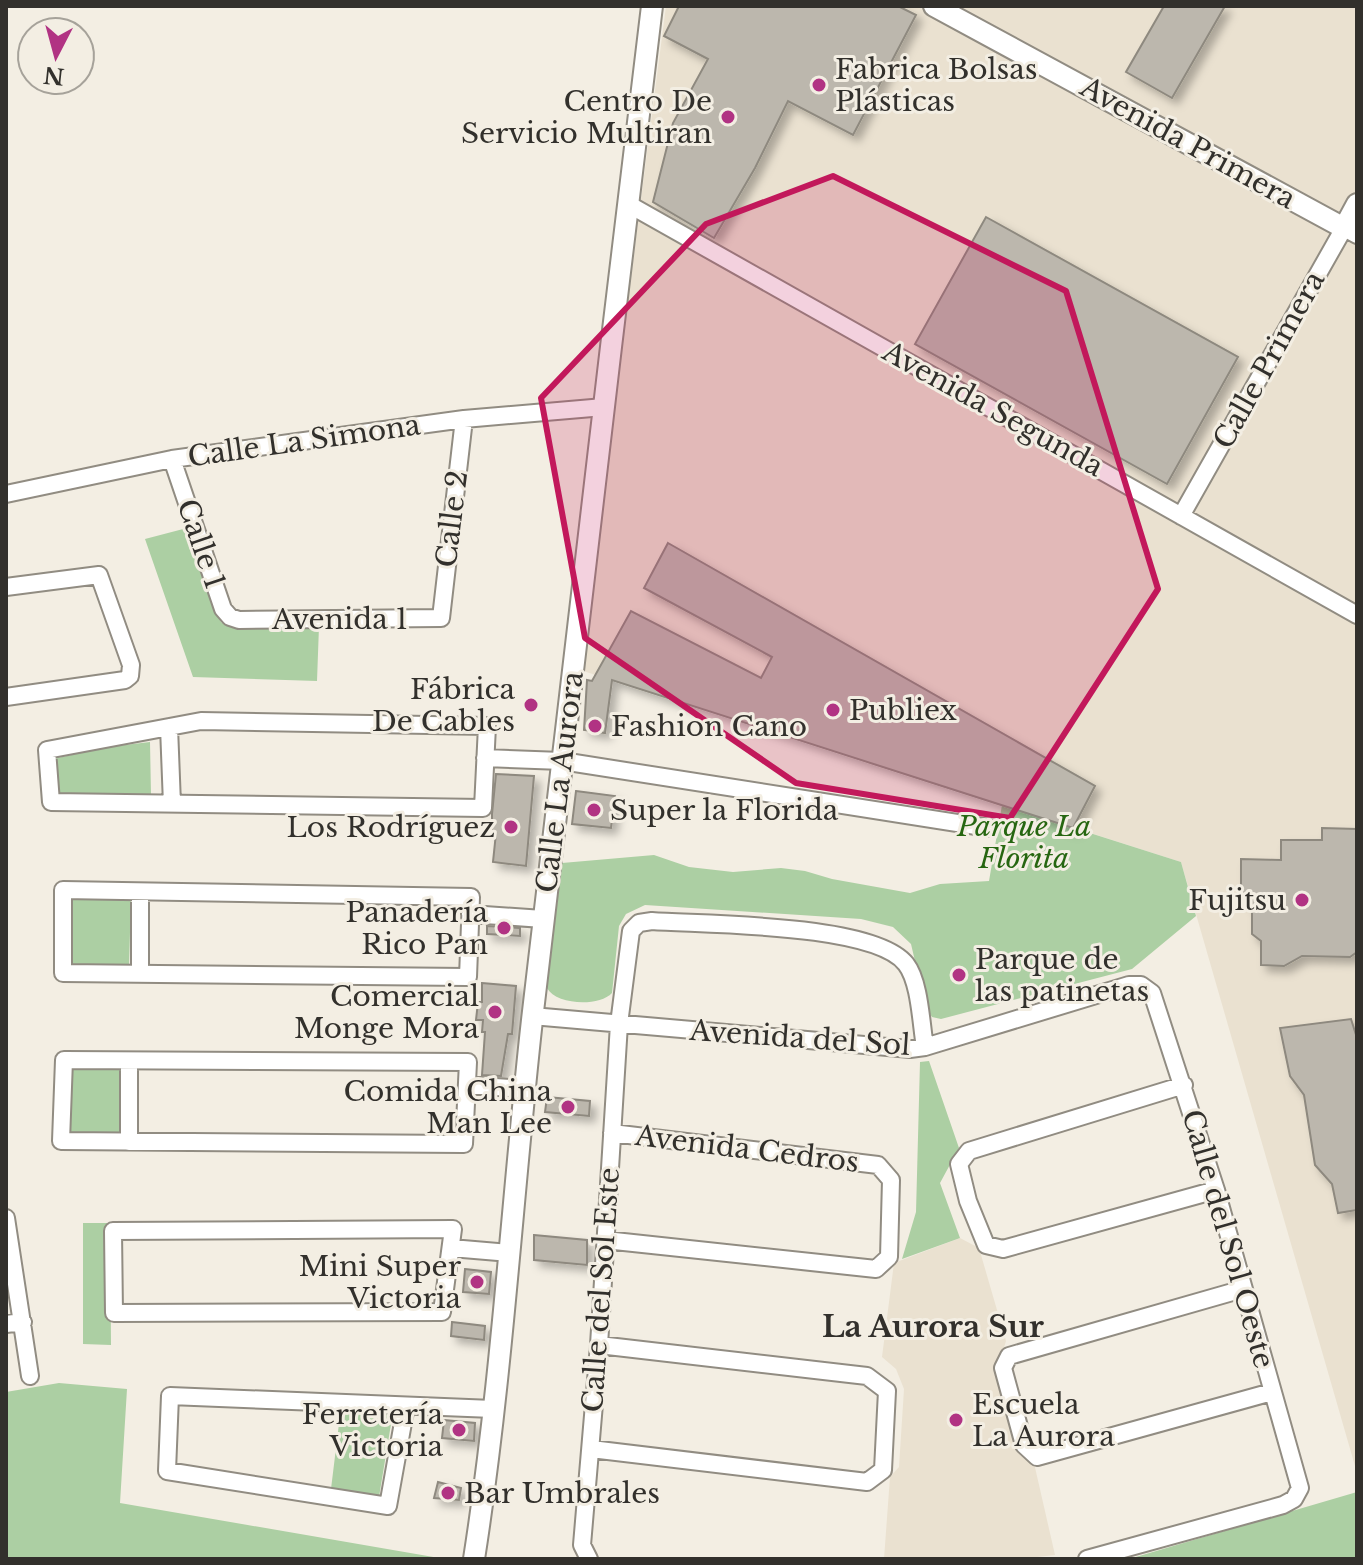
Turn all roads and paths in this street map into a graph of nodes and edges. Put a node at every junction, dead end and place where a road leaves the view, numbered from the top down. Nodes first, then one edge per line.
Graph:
1 (652, 6) edge
2 (934, 6) edge
3 (628, 204) junction
4 (1357, 204) edge
5 (1350, 232) edge
6 (604, 407) junction
7 (464, 419) junction
8 (172, 459) junction
9 (6, 494) edge
10 (1181, 516) junction
11 (6, 587) edge
12 (1357, 615) edge
13 (441, 618) joint
14 (239, 620) joint
15 (6, 697) edge
16 (169, 727) junction
17 (485, 758) junction
18 (562, 761) junction
19 (172, 804) junction
20 (989, 828) dead end
21 (140, 893) junction
22 (470, 914) junction
23 (543, 919) junction
24 (140, 973) junction
25 (1152, 993) joint
26 (532, 1016) junction
27 (619, 1024) junction
28 (925, 1047) junction
29 (129, 1061) junction
30 (467, 1085) junction
31 (1184, 1085) junction
32 (524, 1089) junction
33 (612, 1133) junction
34 (129, 1142) junction
35 (1216, 1190) junction
36 (6, 1218) edge
37 (605, 1240) junction
38 (451, 1248) junction
39 (510, 1253) junction
40 (1243, 1289) junction
41 (14, 1323) edge
42 (599, 1345) junction
43 (30, 1376) dead end
44 (1272, 1392) junction
45 (406, 1406) junction
46 (493, 1409) junction
47 (591, 1449) junction
48 (587, 1557) edge
49 (474, 1559) edge
50 (1087, 1559) edge

1 - 3 street, Calle La Aurora
2 - 5 street, Avenida Primera
3 - 6 street, Calle La Aurora
3 - 10 street, Avenida Segunda
4 - 5 street, Calle Primera
5 - 10 street, Calle Primera
6 - 7 street, Calle La Simona
6 - 18 street, Calle La Aurora
7 - 8 street, Calle La Simona
7 - 13 street, Calle 2
8 - 9 street, Calle La Simona
8 - 14 street, Calle 1
10 - 12 street, Avenida Segunda
11 - 15 street
13 - 14 street, Avenida 1
16 - 17 street
16 - 19 street
16 - 19 street
17 - 18 street
17 - 19 street
18 - 20 street
18 - 23 street, Calle La Aurora
21 - 22 street
21 - 24 street
21 - 24 street
22 - 23 street
22 - 24 street
23 - 26 street, Calle La Aurora
25 - 28 street, Avenida del Sol
25 - 31 street, Calle del Sol Oeste
26 - 27 street, Avenida del Sol
26 - 32 street, Calle La Aurora
27 - 28 street, Avenida del Sol
27 - 28 street, Calle del Sol Este
27 - 33 street, Calle del Sol Este
29 - 30 street
29 - 34 street
29 - 34 street
30 - 32 street
30 - 34 street
31 - 35 street, Calle del Sol Oeste
31 - 35 street
32 - 39 street, Calle La Aurora
33 - 37 street, Calle del Sol Este
33 - 37 street, Avenida Cedros
35 - 40 street, Calle del Sol Oeste
36 - 41 street
37 - 42 street, Calle del Sol Este
38 - 38 street
38 - 39 street
39 - 46 street, Calle La Aurora
40 - 44 street, Calle del Sol Oeste
40 - 44 street
41 - 43 street
42 - 47 street, Calle del Sol Este
42 - 47 street
44 - 50 street, Calle del Sol Oeste
45 - 45 street
45 - 46 street
46 - 49 street, Calle La Aurora
47 - 48 street, Calle del Sol Este

